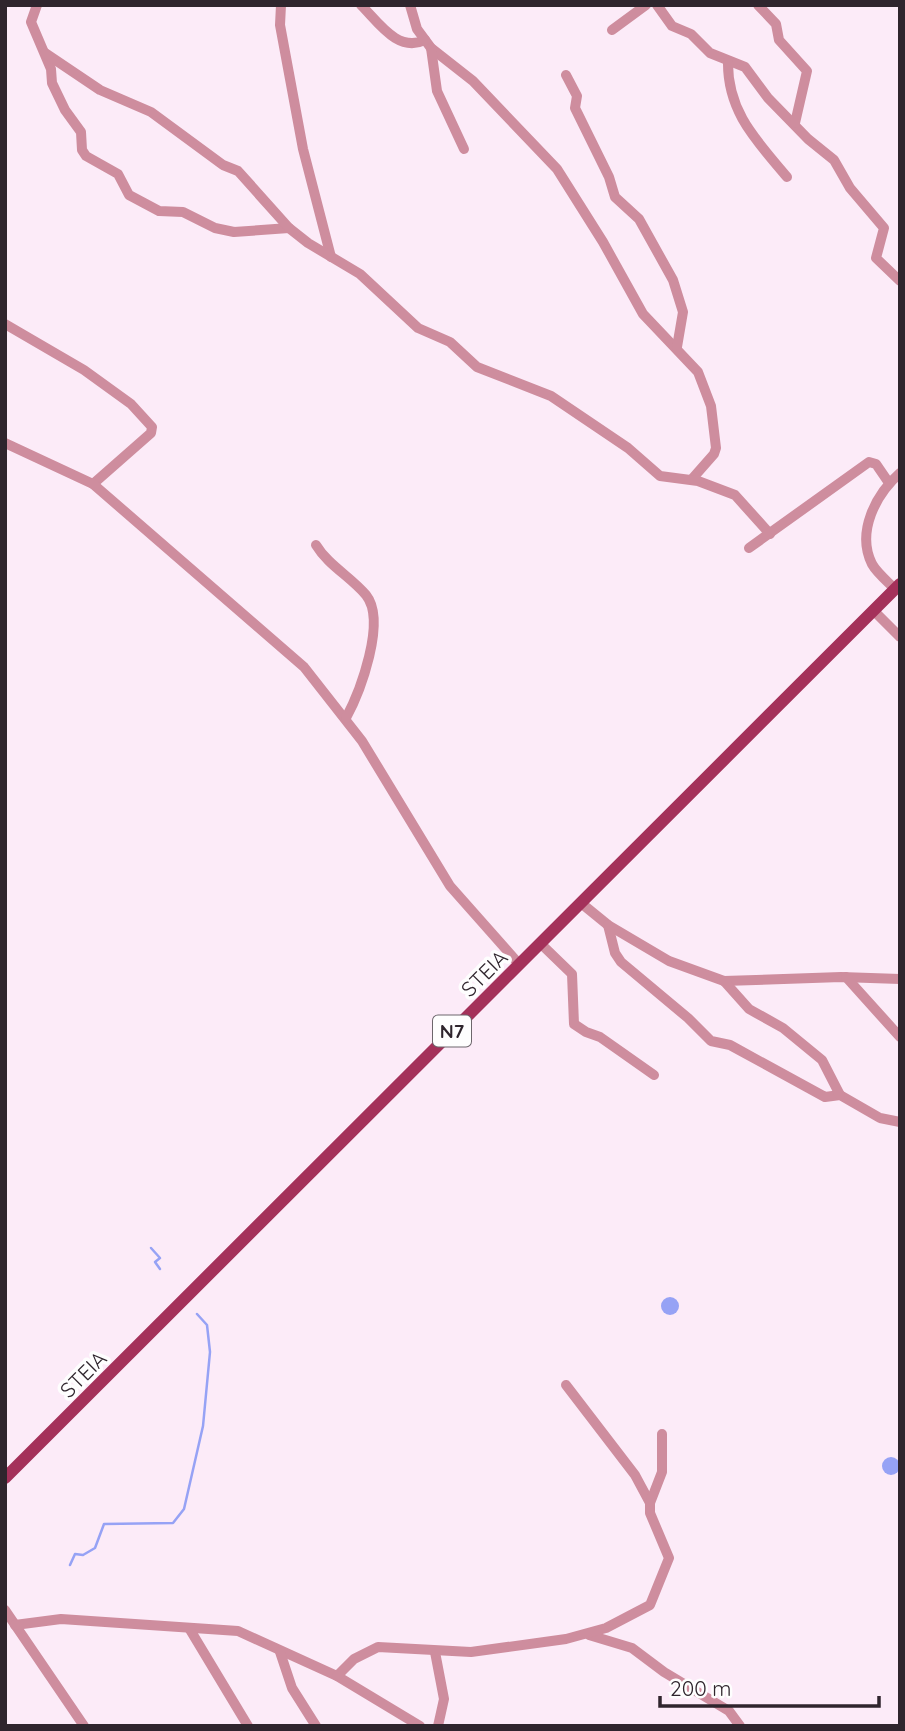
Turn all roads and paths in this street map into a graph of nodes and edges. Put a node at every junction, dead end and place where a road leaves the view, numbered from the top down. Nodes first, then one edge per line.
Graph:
1 (37, 5) edge
2 (281, 5) edge
3 (361, 5) edge
4 (410, 5) edge
5 (646, 5) edge
6 (657, 5) edge
7 (758, 5) edge
8 (612, 30) dead end
9 (428, 44) junction
10 (45, 53) junction
11 (728, 61) junction
12 (566, 75) dead end
13 (795, 123) junction
14 (464, 149) dead end
15 (787, 177) dead end
16 (289, 228) junction
17 (331, 257) junction
18 (900, 281) edge
19 (5, 324) edge
20 (677, 347) junction
21 (5, 443) edge
22 (900, 473) edge
23 (692, 479) junction
24 (889, 483) junction
25 (93, 484) junction
26 (770, 534) junction
27 (316, 545) dead end
28 (749, 548) dead end
29 (897, 586) edge
30 (874, 611) junction
31 (900, 637) edge
32 (346, 718) junction
33 (581, 903) junction
34 (608, 925) junction
35 (541, 944) junction
36 (519, 964) junction
37 (846, 977) junction
38 (900, 979) edge
39 (724, 981) junction
40 (900, 1037) edge
41 (654, 1075) dead end
42 (840, 1095) junction
43 (900, 1122) edge
44 (566, 1385) dead end
45 (662, 1434) dead end
46 (5, 1478) edge
47 (650, 1503) junction
48 (5, 1610) edge
49 (16, 1625) junction
50 (189, 1628) junction
51 (588, 1635) junction
52 (280, 1652) junction
53 (435, 1652) junction
54 (337, 1676) junction
55 (84, 1726) edge
56 (248, 1726) edge
57 (316, 1726) edge
58 (420, 1726) edge
59 (438, 1726) edge
60 (740, 1726) edge

1 - 10 street
2 - 17 street
3 - 9 street
4 - 9 street
5 - 8 street
6 - 11 street
7 - 13 street
9 - 14 street
9 - 20 street
10 - 16 street
10 - 16 street
11 - 13 street
11 - 15 street
12 - 20 street
13 - 18 street
16 - 17 street
17 - 23 street
19 - 25 street
20 - 23 street
21 - 25 street
22 - 24 street
23 - 26 street
24 - 26 street
24 - 29 street
25 - 32 street
26 - 28 street
27 - 32 street
29 - 30 main road, STEIA / N7
30 - 31 street
30 - 33 main road, STEIA / N7
32 - 36 street
33 - 34 street
33 - 35 main road, STEIA / N7
34 - 39 street
34 - 42 street
35 - 36 main road, STEIA / N7
35 - 41 street
36 - 46 main road, STEIA / N7
37 - 38 street
37 - 39 street
37 - 40 street
39 - 42 street
42 - 43 street
44 - 47 street
45 - 47 street
47 - 51 street
48 - 49 street
49 - 50 street
49 - 55 street
50 - 52 street
50 - 56 street
51 - 53 street
51 - 60 street
52 - 54 street
52 - 57 street
53 - 54 street
53 - 59 street
54 - 58 street

